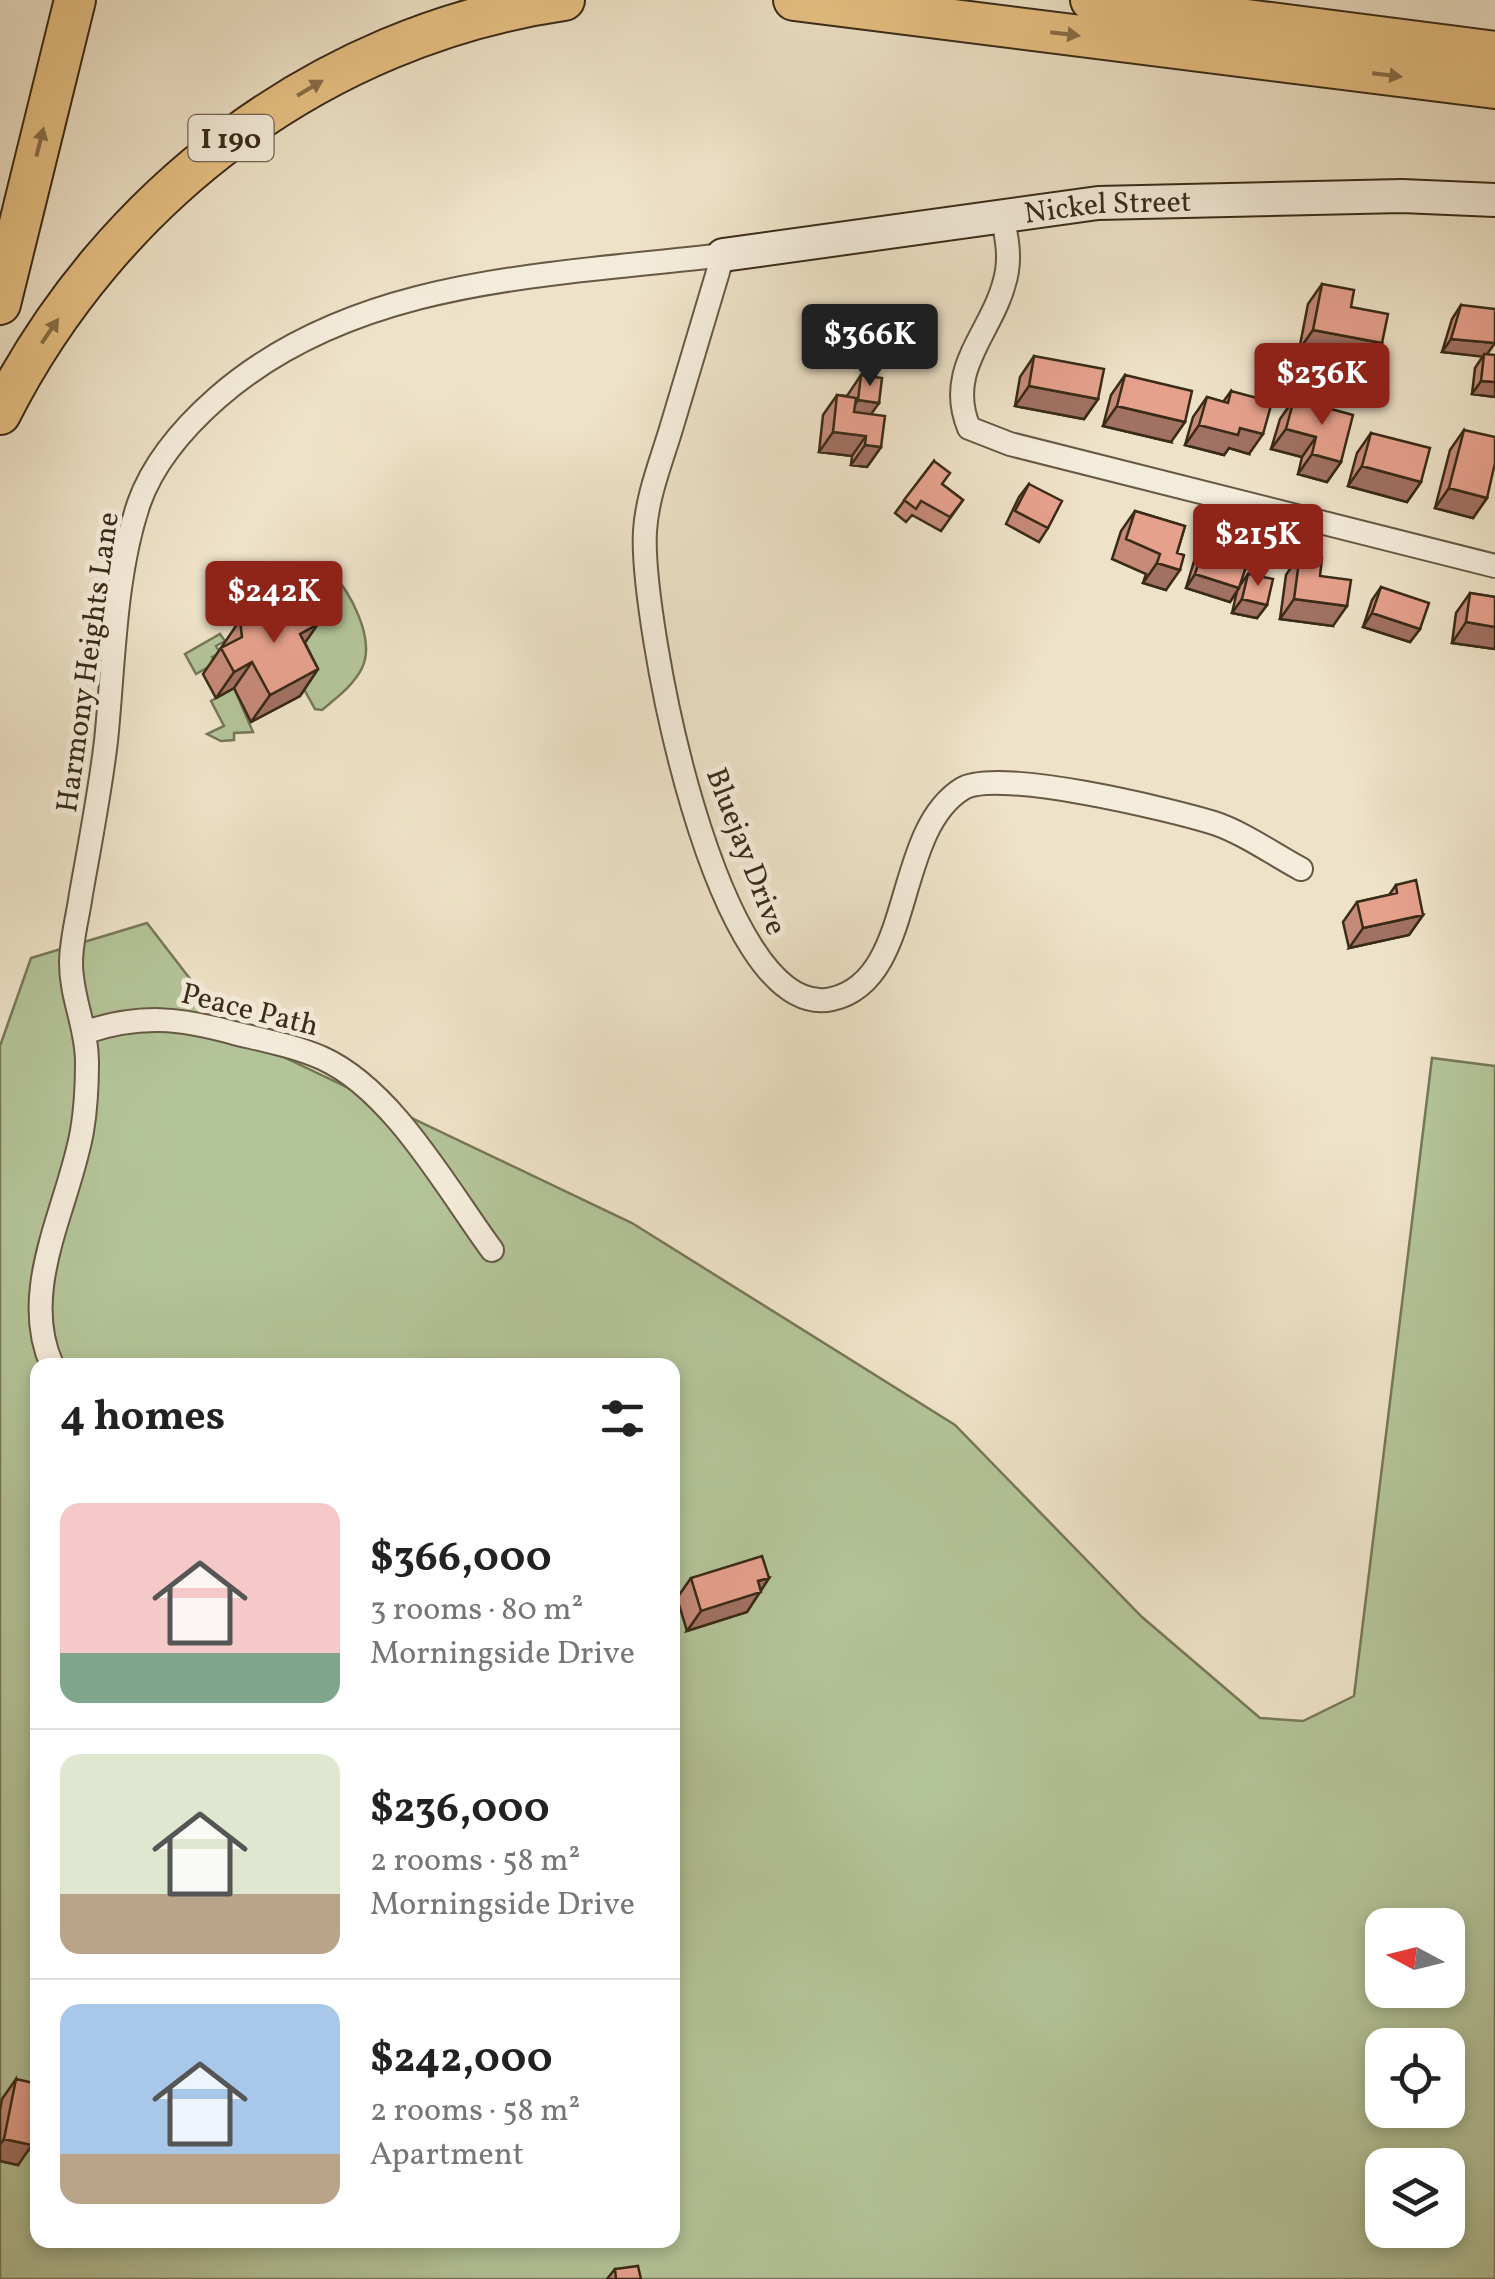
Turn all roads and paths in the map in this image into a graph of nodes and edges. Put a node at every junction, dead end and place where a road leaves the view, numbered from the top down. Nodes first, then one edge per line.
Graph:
1 (75, 0) edge
2 (564, 0) edge
3 (794, 0) edge
4 (1091, 0) edge
5 (1495, 52) edge
6 (1495, 88) edge
7 (1495, 200) edge
8 (1002, 216) junction
9 (723, 255) junction
10 (0, 304) edge
11 (0, 414) edge
12 (1495, 566) edge
13 (1301, 869) dead end
14 (86, 1032) junction
15 (492, 1250) dead end
16 (50, 1358) edge

10 -> 1 highway
11 -> 2 highway, I 190
3 -> 6 highway
4 - 5 highway
7 - 8 street, Nickel Street
8 - 9 street, Nickel Street
8 - 12 street
9 - 13 street, Bluejay Drive
9 - 14 street, Harmony Heights Lane
14 - 15 street, Peace Path
14 - 16 street, Harmony Heights Lane

